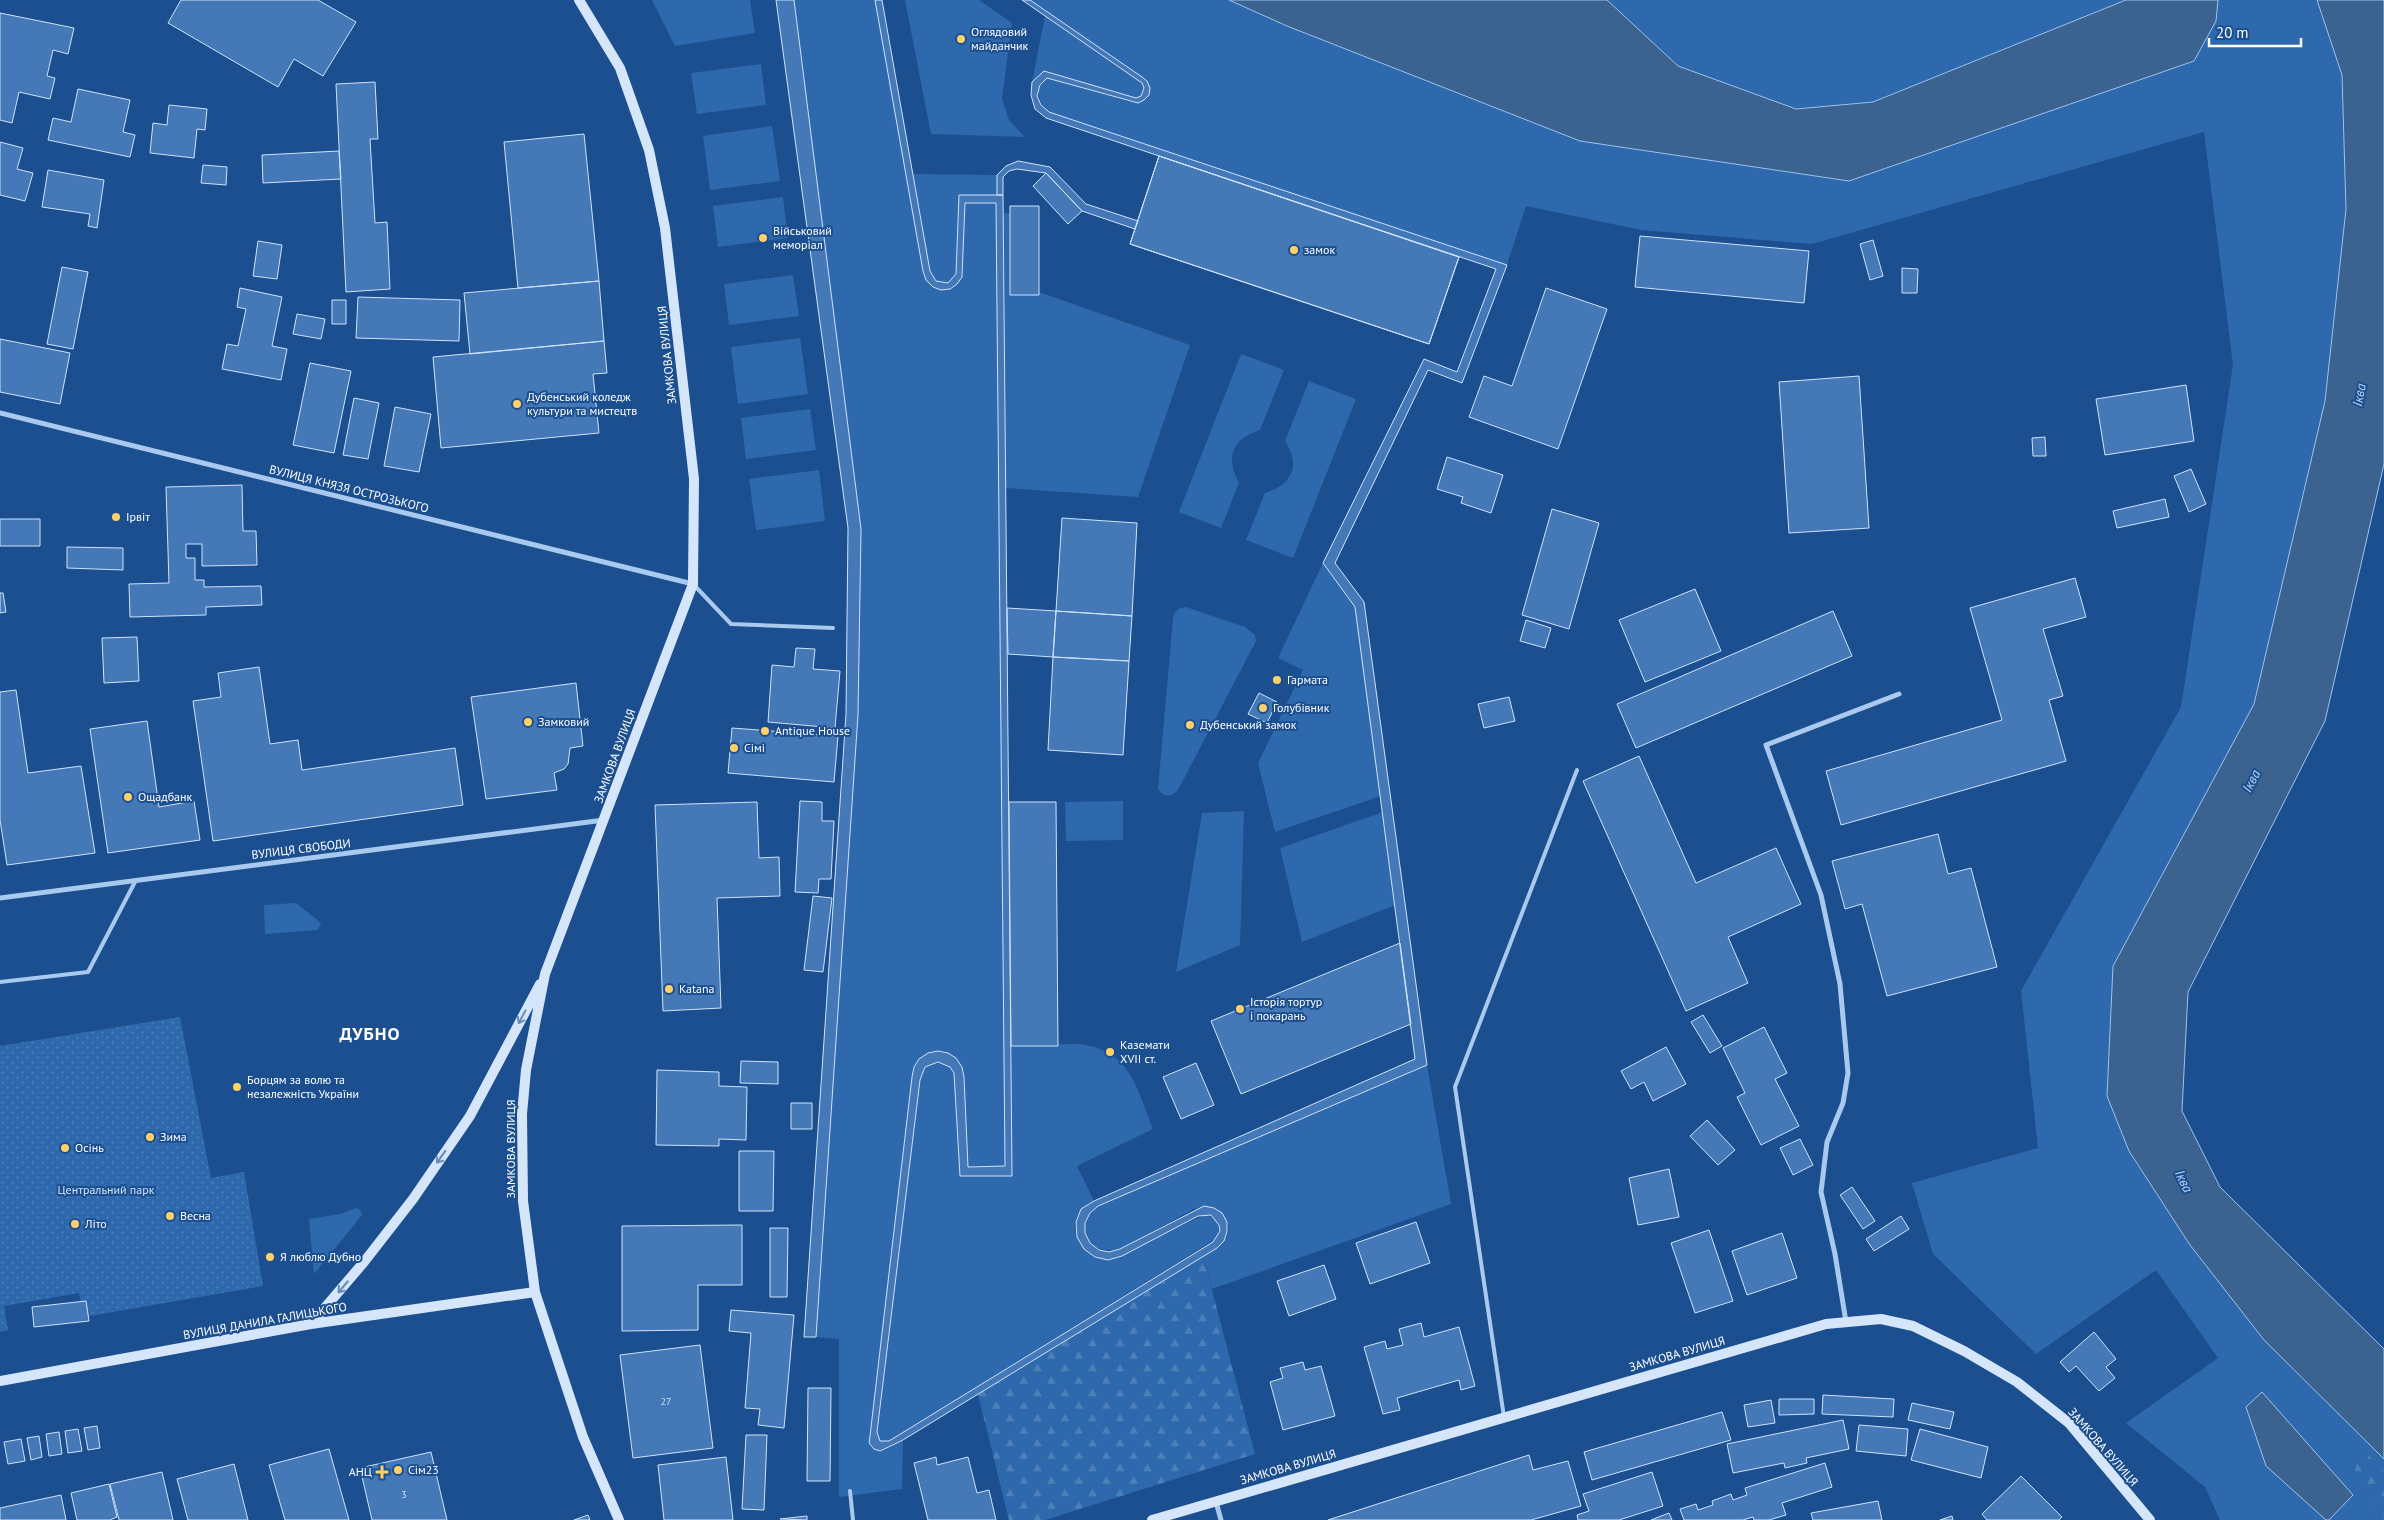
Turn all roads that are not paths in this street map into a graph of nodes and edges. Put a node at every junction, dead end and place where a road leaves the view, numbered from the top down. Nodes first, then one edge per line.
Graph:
1 (579, 0) edge
2 (0, 413) edge
3 (692, 584) junction
4 (833, 628) dead end
5 (1899, 694) dead end
6 (1577, 770) dead end
7 (604, 820) junction
8 (136, 880) junction
9 (0, 898) edge
10 (546, 974) junction
11 (0, 982) edge
12 (535, 1292) junction
13 (1847, 1322) junction
14 (311, 1324) junction
15 (0, 1381) edge
16 (1504, 1417) junction
17 (850, 1491) dead end
18 (1216, 1501) junction
19 (619, 1520) edge
20 (853, 1520) edge
21 (1152, 1520) edge
22 (1222, 1520) edge
23 (2150, 1520) edge

1 - 3 main road, ЗАМКОВА ВУЛИЦЯ
2 - 3 street, ВУЛИЦЯ КНЯЗЯ ОСТРОЗЬКОГО
3 - 4 lane
3 - 7 main road, ЗАМКОВА ВУЛИЦЯ
5 - 13 street
6 - 16 lane
7 - 8 street, ВУЛИЦЯ СВОБОДИ
7 - 10 main road, ЗАМКОВА ВУЛИЦЯ
8 - 9 street, ВУЛИЦЯ СВОБОДИ
8 - 11 lane
10 - 12 main road, ЗАМКОВА ВУЛИЦЯ
10 -> 14 main road
12 - 14 main road, ВУЛИЦЯ ДАНИЛА ГАЛИЦЬКОГО
12 - 19 main road, ЗАМКОВА ВУЛИЦЯ
13 - 16 main road, ЗАМКОВА ВУЛИЦЯ
13 - 23 main road, ЗАМКОВА ВУЛИЦЯ
14 - 15 main road, ВУЛИЦЯ ДАНИЛА ГАЛИЦЬКОГО
16 - 18 main road, ЗАМКОВА ВУЛИЦЯ
17 - 20 lane
18 - 21 main road, ЗАМКОВА ВУЛИЦЯ
18 - 22 street

